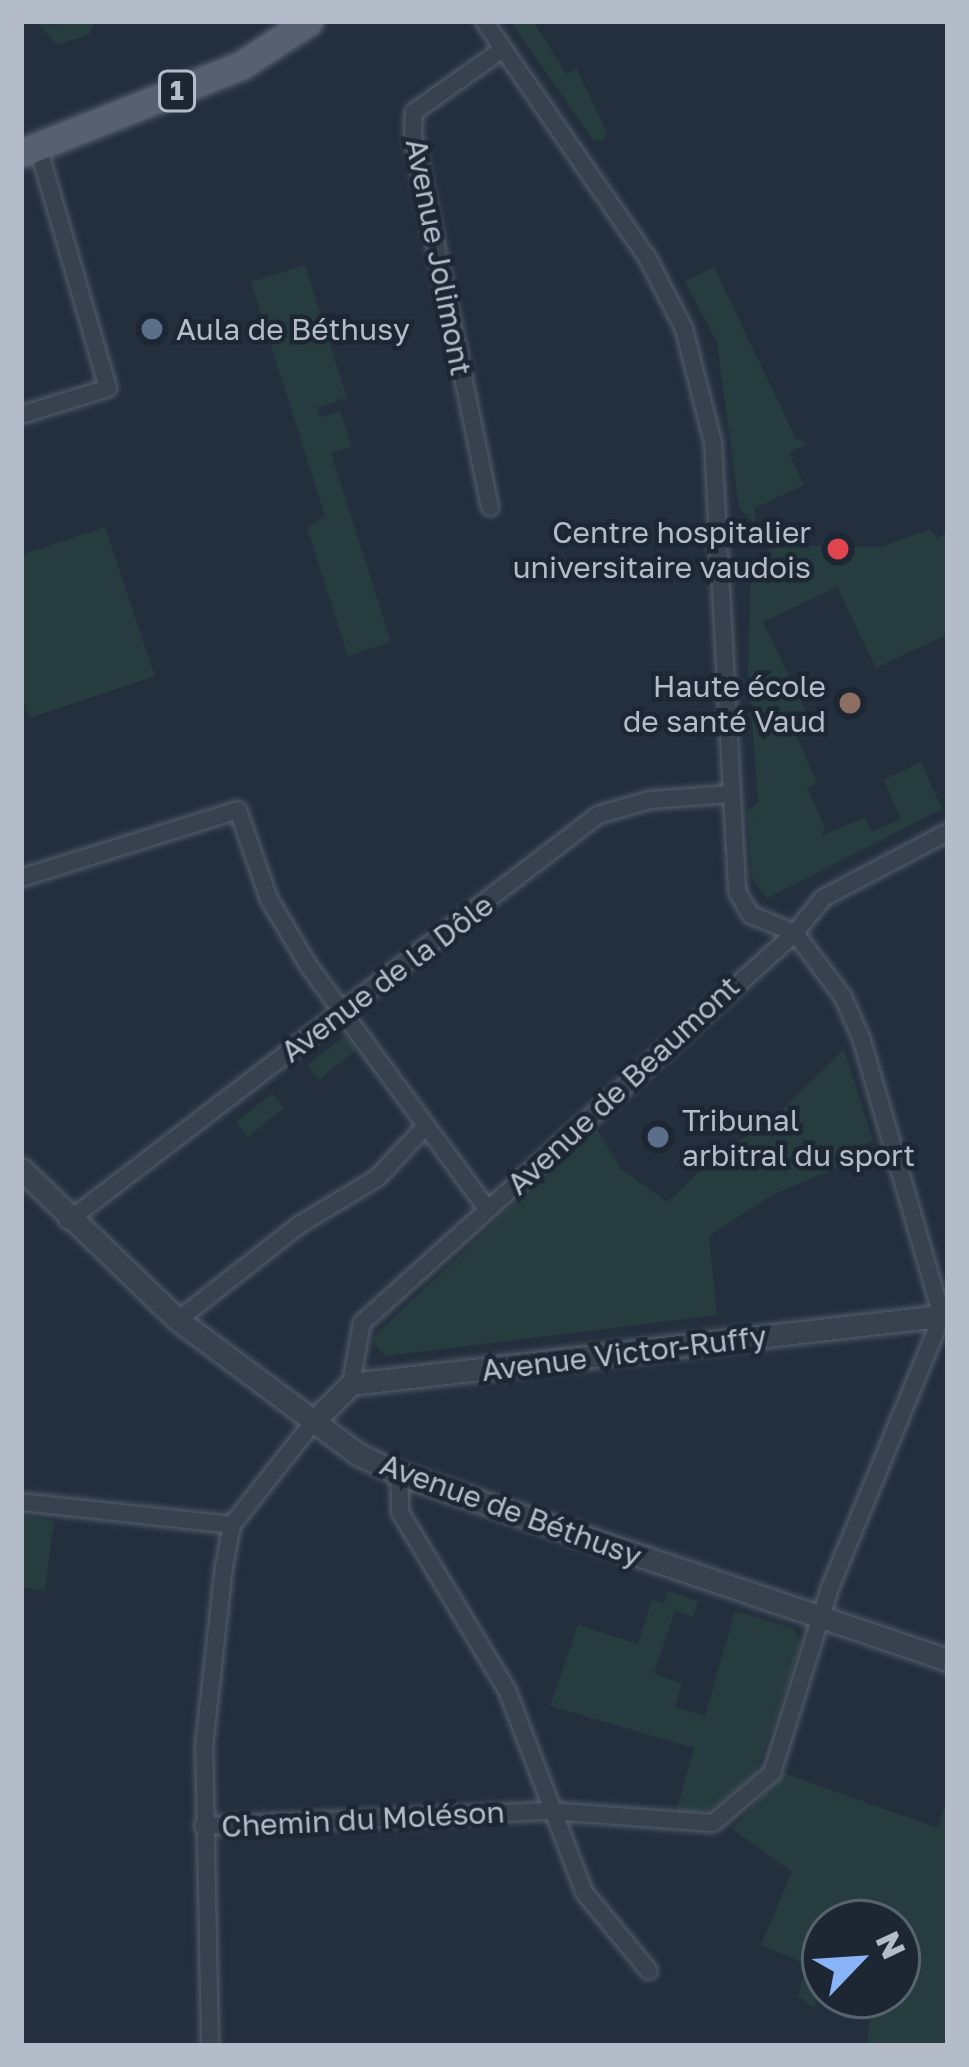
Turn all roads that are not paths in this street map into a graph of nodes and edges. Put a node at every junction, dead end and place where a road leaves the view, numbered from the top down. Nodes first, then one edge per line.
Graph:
1 (309, 21) edge
2 (484, 21) edge
3 (503, 49) junction
4 (29, 150) edge
5 (21, 415) edge
6 (490, 507) dead end
7 (730, 794) junction
8 (948, 832) edge
9 (21, 878) edge
10 (795, 933) junction
11 (342, 1014) junction
12 (425, 1127) junction
13 (21, 1169) edge
14 (487, 1209) junction
15 (68, 1221) junction
16 (945, 1316) edge
17 (178, 1320) junction
18 (351, 1384) junction
19 (315, 1420) junction
20 (399, 1474) junction
21 (21, 1502) edge
22 (232, 1525) junction
23 (824, 1619) junction
24 (948, 1660) edge
25 (549, 1811) junction
26 (202, 1826) junction
27 (649, 1971) dead end
28 (209, 2046) edge

1 - 4 main road, 1
2 - 3 street
3 - 6 street, Avenue Jolimont
3 - 7 street
4 - 5 street
7 - 10 street
7 - 11 street, Avenue de la Dôle
8 - 10 street, Avenue de Beaumont
9 - 11 street
10 - 14 street, Avenue de Beaumont
10 - 16 street
11 - 12 street
11 - 15 street, Avenue de la Dôle
12 - 14 street
12 - 17 street
13 - 15 street, Avenue de Béthusy
14 - 18 street, Avenue de Beaumont
15 - 17 street, Avenue de Béthusy
16 - 18 street, Avenue Victor-Ruffy
16 - 23 street, Chemin du Moléson
17 - 19 street, Avenue de Béthusy
18 - 19 street
19 - 20 street, Avenue de Béthusy
19 - 22 street
20 - 23 street, Avenue de Béthusy
20 - 25 street
21 - 22 street
22 - 26 street
23 - 24 street, Avenue de Béthusy
23 - 25 street, Chemin du Moléson
25 - 26 street, Chemin du Moléson
25 - 27 street
26 - 28 street

